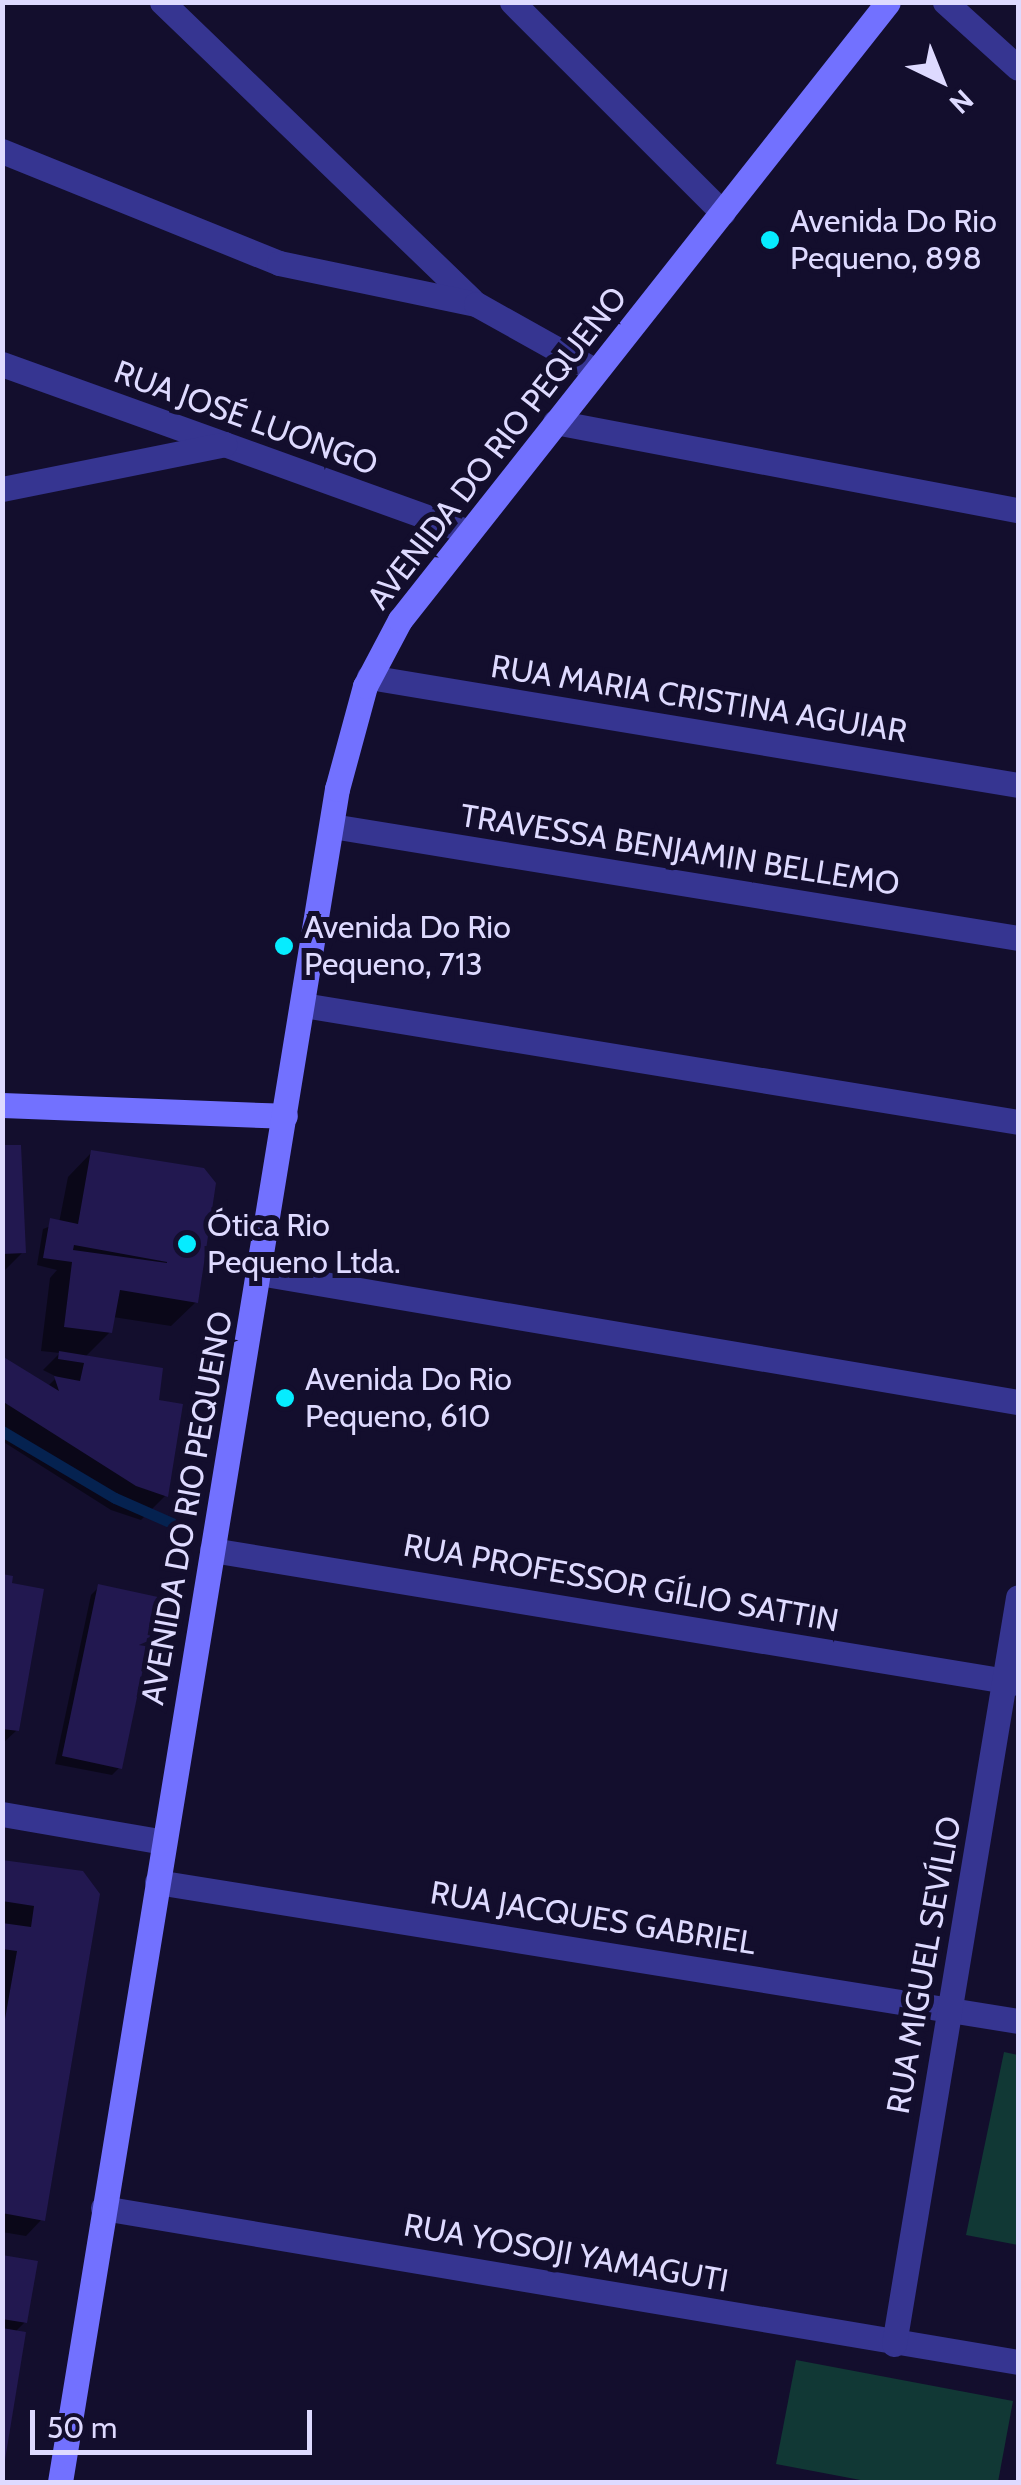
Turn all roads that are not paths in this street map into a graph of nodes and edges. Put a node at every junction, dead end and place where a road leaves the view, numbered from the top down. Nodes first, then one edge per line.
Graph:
1 (162, 2) edge
2 (512, 2) edge
3 (888, 2) edge
4 (945, 2) edge
5 (1018, 68) edge
6 (2, 151) edge
7 (723, 213) junction
8 (476, 304) junction
9 (2, 364) edge
10 (596, 371) junction
11 (555, 422) junction
12 (225, 444) junction
13 (2, 490) edge
14 (1018, 510) edge
15 (468, 532) junction
16 (369, 677) junction
17 (1018, 785) edge
18 (332, 826) junction
19 (1018, 938) edge
20 (304, 1005) junction
21 (2, 1105) edge
22 (286, 1116) junction
23 (1018, 1122) edge
24 (259, 1273) junction
25 (1018, 1402) edge
26 (212, 1550) junction
27 (1018, 1598) edge
28 (1012, 1682) edge
29 (2, 1814) edge
30 (164, 1842) junction
31 (157, 1882) junction
32 (950, 2009) junction
33 (1018, 2020) edge
34 (103, 2208) junction
35 (894, 2344) junction
36 (1018, 2362) edge
37 (60, 2482) edge

1 - 8 street
2 - 7 street
3 - 7 main road, AVENIDA DO RIO PEQUENO
4 - 5 street
6 - 8 street
7 - 10 main road, AVENIDA DO RIO PEQUENO
8 - 10 street
9 - 12 street, RUA JOSÉ LUONGO
10 - 11 main road, AVENIDA DO RIO PEQUENO
11 - 14 street
11 - 15 main road, AVENIDA DO RIO PEQUENO
12 - 13 street
12 - 15 street, RUA JOSÉ LUONGO
15 - 16 main road, AVENIDA DO RIO PEQUENO
16 - 17 street, RUA MARIA CRISTINA AGUIAR
16 - 18 main road, AVENIDA DO RIO PEQUENO
18 - 19 street, TRAVESSA BENJAMIN BELLEMO
18 - 20 main road, AVENIDA DO RIO PEQUENO
20 - 22 main road, AVENIDA DO RIO PEQUENO
20 - 23 street
21 - 22 main road
22 - 24 main road, AVENIDA DO RIO PEQUENO
24 - 25 street
24 - 26 main road, AVENIDA DO RIO PEQUENO
26 - 28 street, RUA PROFESSOR GÍLIO SATTIN
26 - 30 main road, AVENIDA DO RIO PEQUENO
27 - 28 street, RUA MIGUEL SEVÍLIO
28 - 32 street, RUA MIGUEL SEVÍLIO
29 - 30 street
30 - 31 main road, AVENIDA DO RIO PEQUENO
31 - 32 street, RUA JACQUES GABRIEL
31 - 34 main road, AVENIDA DO RIO PEQUENO
32 - 33 street, RUA JACQUES GABRIEL
32 - 35 street, RUA MIGUEL SEVÍLIO
34 - 35 street, RUA YOSOJI YAMAGUTI
34 - 37 main road, AVENIDA DO RIO PEQUENO
35 - 36 street, RUA YOSOJI YAMAGUTI

